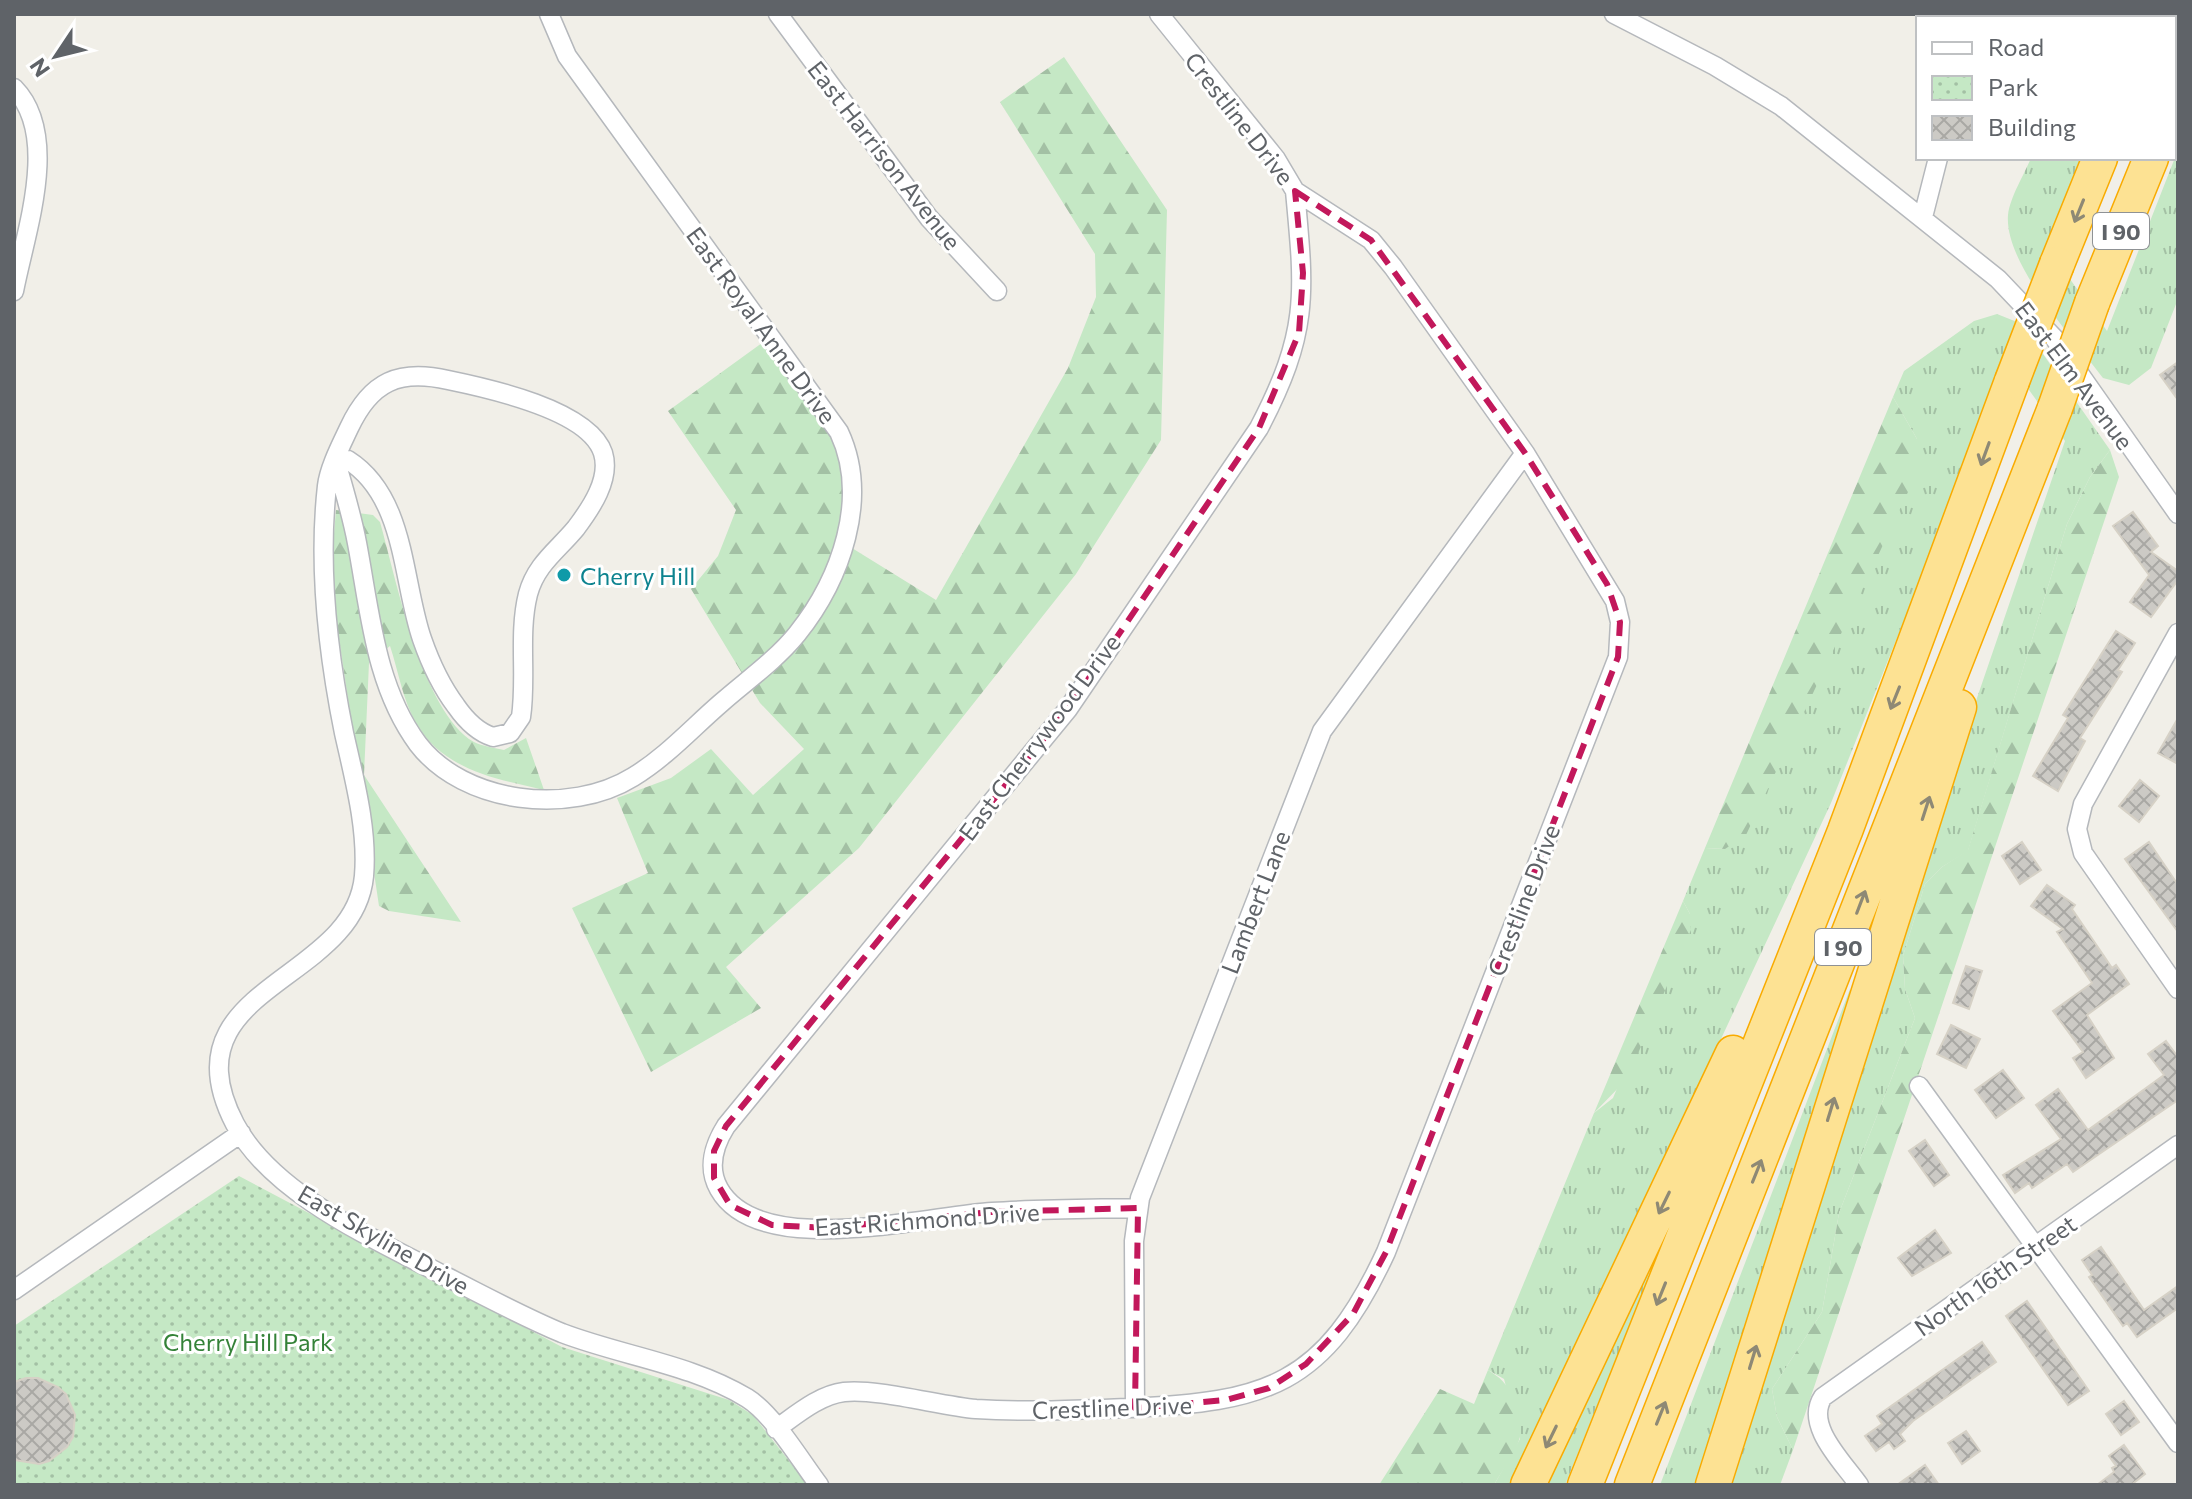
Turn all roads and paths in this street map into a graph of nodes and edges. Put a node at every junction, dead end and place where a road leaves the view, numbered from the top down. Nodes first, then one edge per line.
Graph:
1 (549, 14) edge
2 (778, 14) edge
3 (1159, 14) edge
4 (1614, 14) edge
5 (14, 88) edge
6 (1937, 160) edge
7 (2099, 160) edge
8 (2150, 160) edge
9 (1295, 191) junction
10 (1923, 217) junction
11 (14, 291) edge
12 (997, 291) dead end
13 (1525, 453) junction
14 (336, 462) junction
15 (2030, 469) junction
16 (2178, 514) edge
17 (2178, 633) edge
18 (1845, 831) junction
19 (2178, 989) edge
20 (1919, 1086) dead end
21 (241, 1133) junction
22 (2178, 1145) edge
23 (725, 1198) joint
24 (1138, 1208) junction
25 (2034, 1247) junction
26 (14, 1290) edge
27 (1135, 1408) junction
28 (776, 1429) junction
29 (2178, 1443) edge
30 (819, 1485) edge
31 (1528, 1485) edge
32 (1585, 1485) edge
33 (1632, 1485) edge
34 (1713, 1485) edge
35 (1859, 1485) edge

1 - 14 street, East Royal Anne Drive
2 - 12 street, East Harrison Avenue
3 - 9 street, Crestline Drive
4 - 10 street, East Elm Avenue
5 - 11 street
6 - 10 street
7 -> 18 highway, I 90, bridge
8 - 15 highway, I 90, bridge
9 - 13 street, Crestline Drive
9 - 23 street, East Cherrywood Drive
10 - 16 street, East Elm Avenue
13 - 24 street, Lambert Lane
13 - 27 street, Crestline Drive
14 - 14 street, East Skyline Drive
14 - 21 street, East Skyline Drive
33 -> 15 highway, I 90
34 -> 15 highway, I 90
17 - 19 street
18 -> 31 highway
18 -> 32 highway, I 90
20 - 25 street
21 - 26 street
21 - 28 street, East Skyline Drive
22 - 25 street, North 16th Street
23 - 24 street, East Richmond Drive
24 - 27 street, Lambert Lane
25 - 29 street
25 - 35 street, North 16th Street
27 - 28 street, Crestline Drive
28 - 30 street, East Skyline Drive

